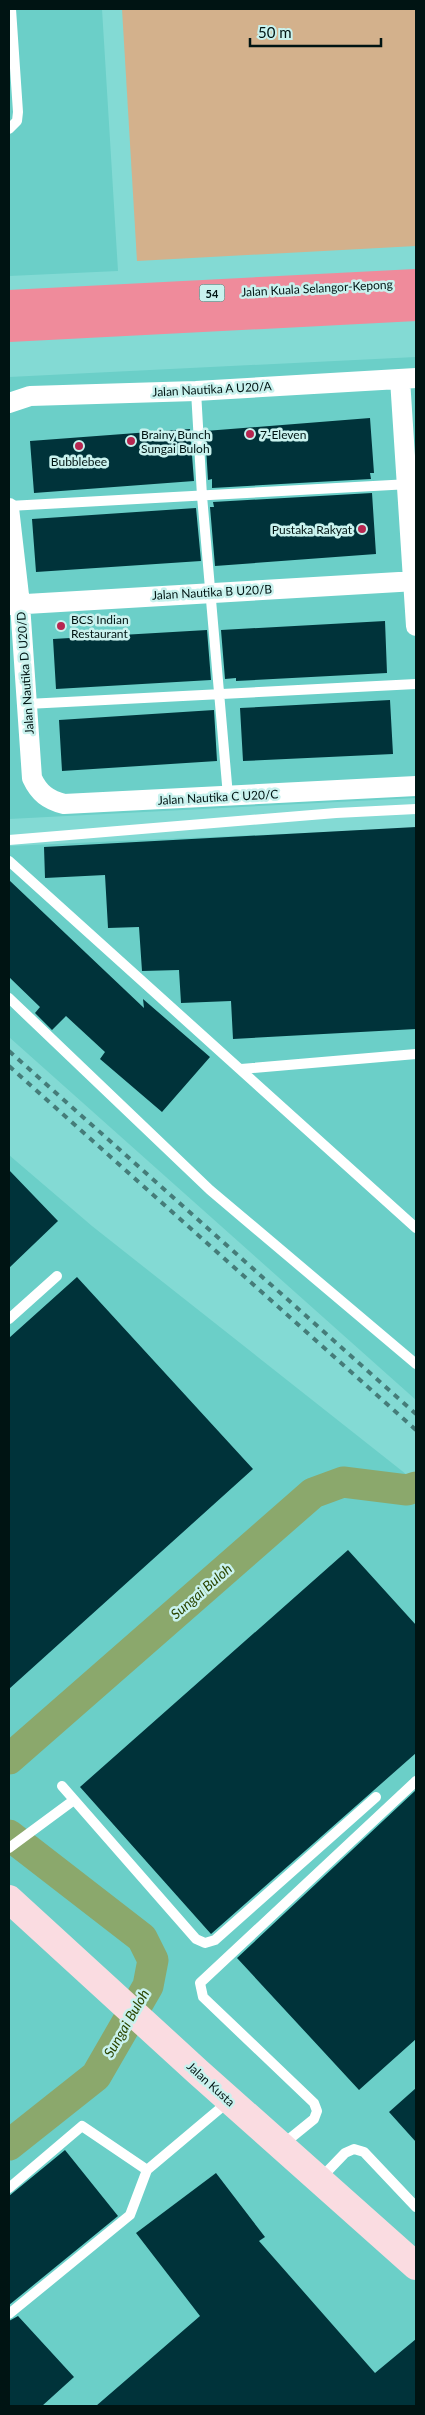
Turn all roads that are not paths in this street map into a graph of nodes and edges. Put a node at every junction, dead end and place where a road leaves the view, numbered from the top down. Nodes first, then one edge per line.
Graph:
1 (11, 9) edge
2 (9, 129) edge
3 (416, 282) edge
4 (9, 304) edge
5 (416, 307) edge
6 (9, 328) edge
7 (408, 378) edge
8 (196, 391) junction
9 (9, 403) edge
10 (412, 484) edge
11 (202, 496) junction
12 (9, 507) edge
13 (415, 581) edge
14 (210, 592) junction
15 (15, 605) edge
16 (416, 626) edge
17 (416, 684) edge
18 (220, 694) junction
19 (27, 704) junction
20 (32, 778) joint
21 (416, 786) edge
22 (228, 796) junction
23 (416, 809) edge
24 (9, 840) edge
25 (9, 861) edge
26 (9, 998) edge
27 (416, 1054) edge
28 (241, 1069) junction
29 (416, 1228) edge
30 (57, 1276) dead end
31 (9, 1319) edge
32 (416, 1364) edge
33 (416, 1781) edge
34 (62, 1786) dead end
35 (376, 1797) dead end
36 (74, 1800) junction
37 (9, 1848) edge
38 (9, 1900) edge
39 (230, 2100) junction
40 (281, 2146) junction
41 (147, 2170) junction
42 (320, 2180) junction
43 (9, 2188) edge
44 (416, 2207) edge
45 (416, 2266) edge
46 (9, 2314) edge

1 - 2 lane
3 - 4 highway, Jalan Kuala Selangor-Kepong / 54
5 - 6 highway, Jalan Kuala Selangor-Kepong / 54
7 - 8 street, Jalan Nautika A U20/A
7 - 10 street
8 - 9 street, Jalan Nautika A U20/A
8 - 11 lane
10 - 11 lane
10 - 13 street
11 - 12 lane
11 - 14 lane
12 - 15 street, Jalan Nautika D U20/D
13 - 14 street, Jalan Nautika B U20/B
13 - 16 street
14 - 15 street, Jalan Nautika B U20/B
14 - 18 lane
15 - 19 street, Jalan Nautika D U20/D
17 - 18 lane
18 - 19 lane
18 - 22 lane
19 - 20 street, Jalan Nautika D U20/D
20 - 22 street, Jalan Nautika C U20/C
21 - 22 street, Jalan Nautika C U20/C
23 - 24 lane
25 - 28 lane
26 - 32 lane
27 - 28 lane
28 - 29 lane
30 - 31 lane
33 - 40 lane
34 - 36 lane
35 - 36 lane
36 - 37 lane
38 - 39 street, Jalan Kusta
39 - 40 street, Jalan Kusta
39 - 41 lane
40 - 42 street, Jalan Kusta
41 - 43 lane
41 - 46 lane
42 - 44 lane
42 - 45 street, Jalan Kusta

